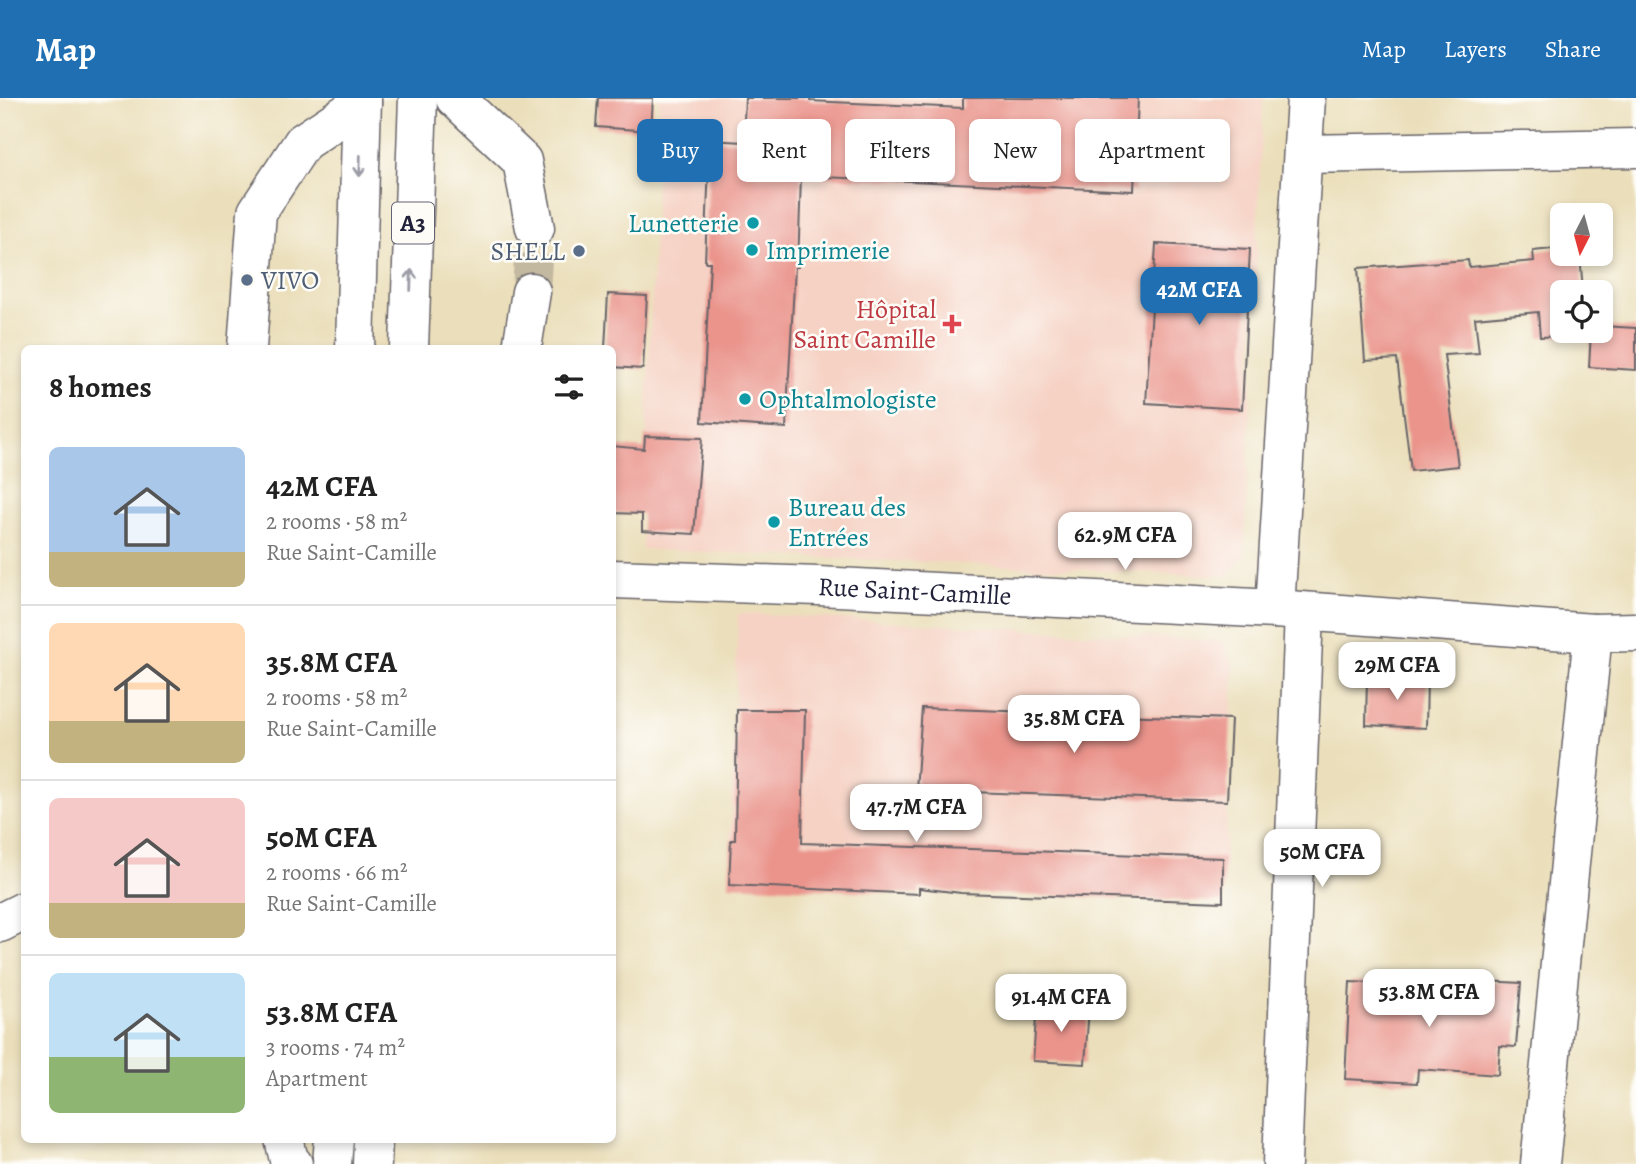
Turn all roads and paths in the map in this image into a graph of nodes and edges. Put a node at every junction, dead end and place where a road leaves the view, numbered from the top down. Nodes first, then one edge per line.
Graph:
1 (418, 98) edge
2 (455, 98) edge
3 (1306, 98) edge
4 (362, 100) edge
5 (1636, 148) edge
6 (1303, 154) junction
7 (535, 228) tunnel mouth
8 (531, 292) tunnel mouth
9 (247, 345) edge
10 (355, 345) edge
11 (409, 345) edge
12 (522, 345) edge
13 (616, 579) edge
14 (1289, 611) junction
15 (1636, 632) edge
16 (1593, 633) junction
17 (21, 912) edge
18 (0, 923) edge
19 (285, 1143) edge
20 (334, 1143) edge
21 (373, 1143) edge
22 (293, 1164) edge
23 (332, 1164) edge
24 (372, 1164) edge
25 (1282, 1164) edge
26 (1540, 1164) edge

11 -> 1 main road, A3
2 - 7 main road
3 - 6 main road
4 - 9 main road
4 -> 10 main road, A3
5 - 6 main road
6 - 14 main road
8 - 12 main road
13 - 14 main road, Rue Saint-Camille
14 - 16 main road, Rue Saint-Camille
14 - 25 main road
15 - 16 main road, Rue Saint-Camille
16 - 26 main road
17 - 18 main road
19 - 22 main road
20 - 23 main road
21 - 24 main road

